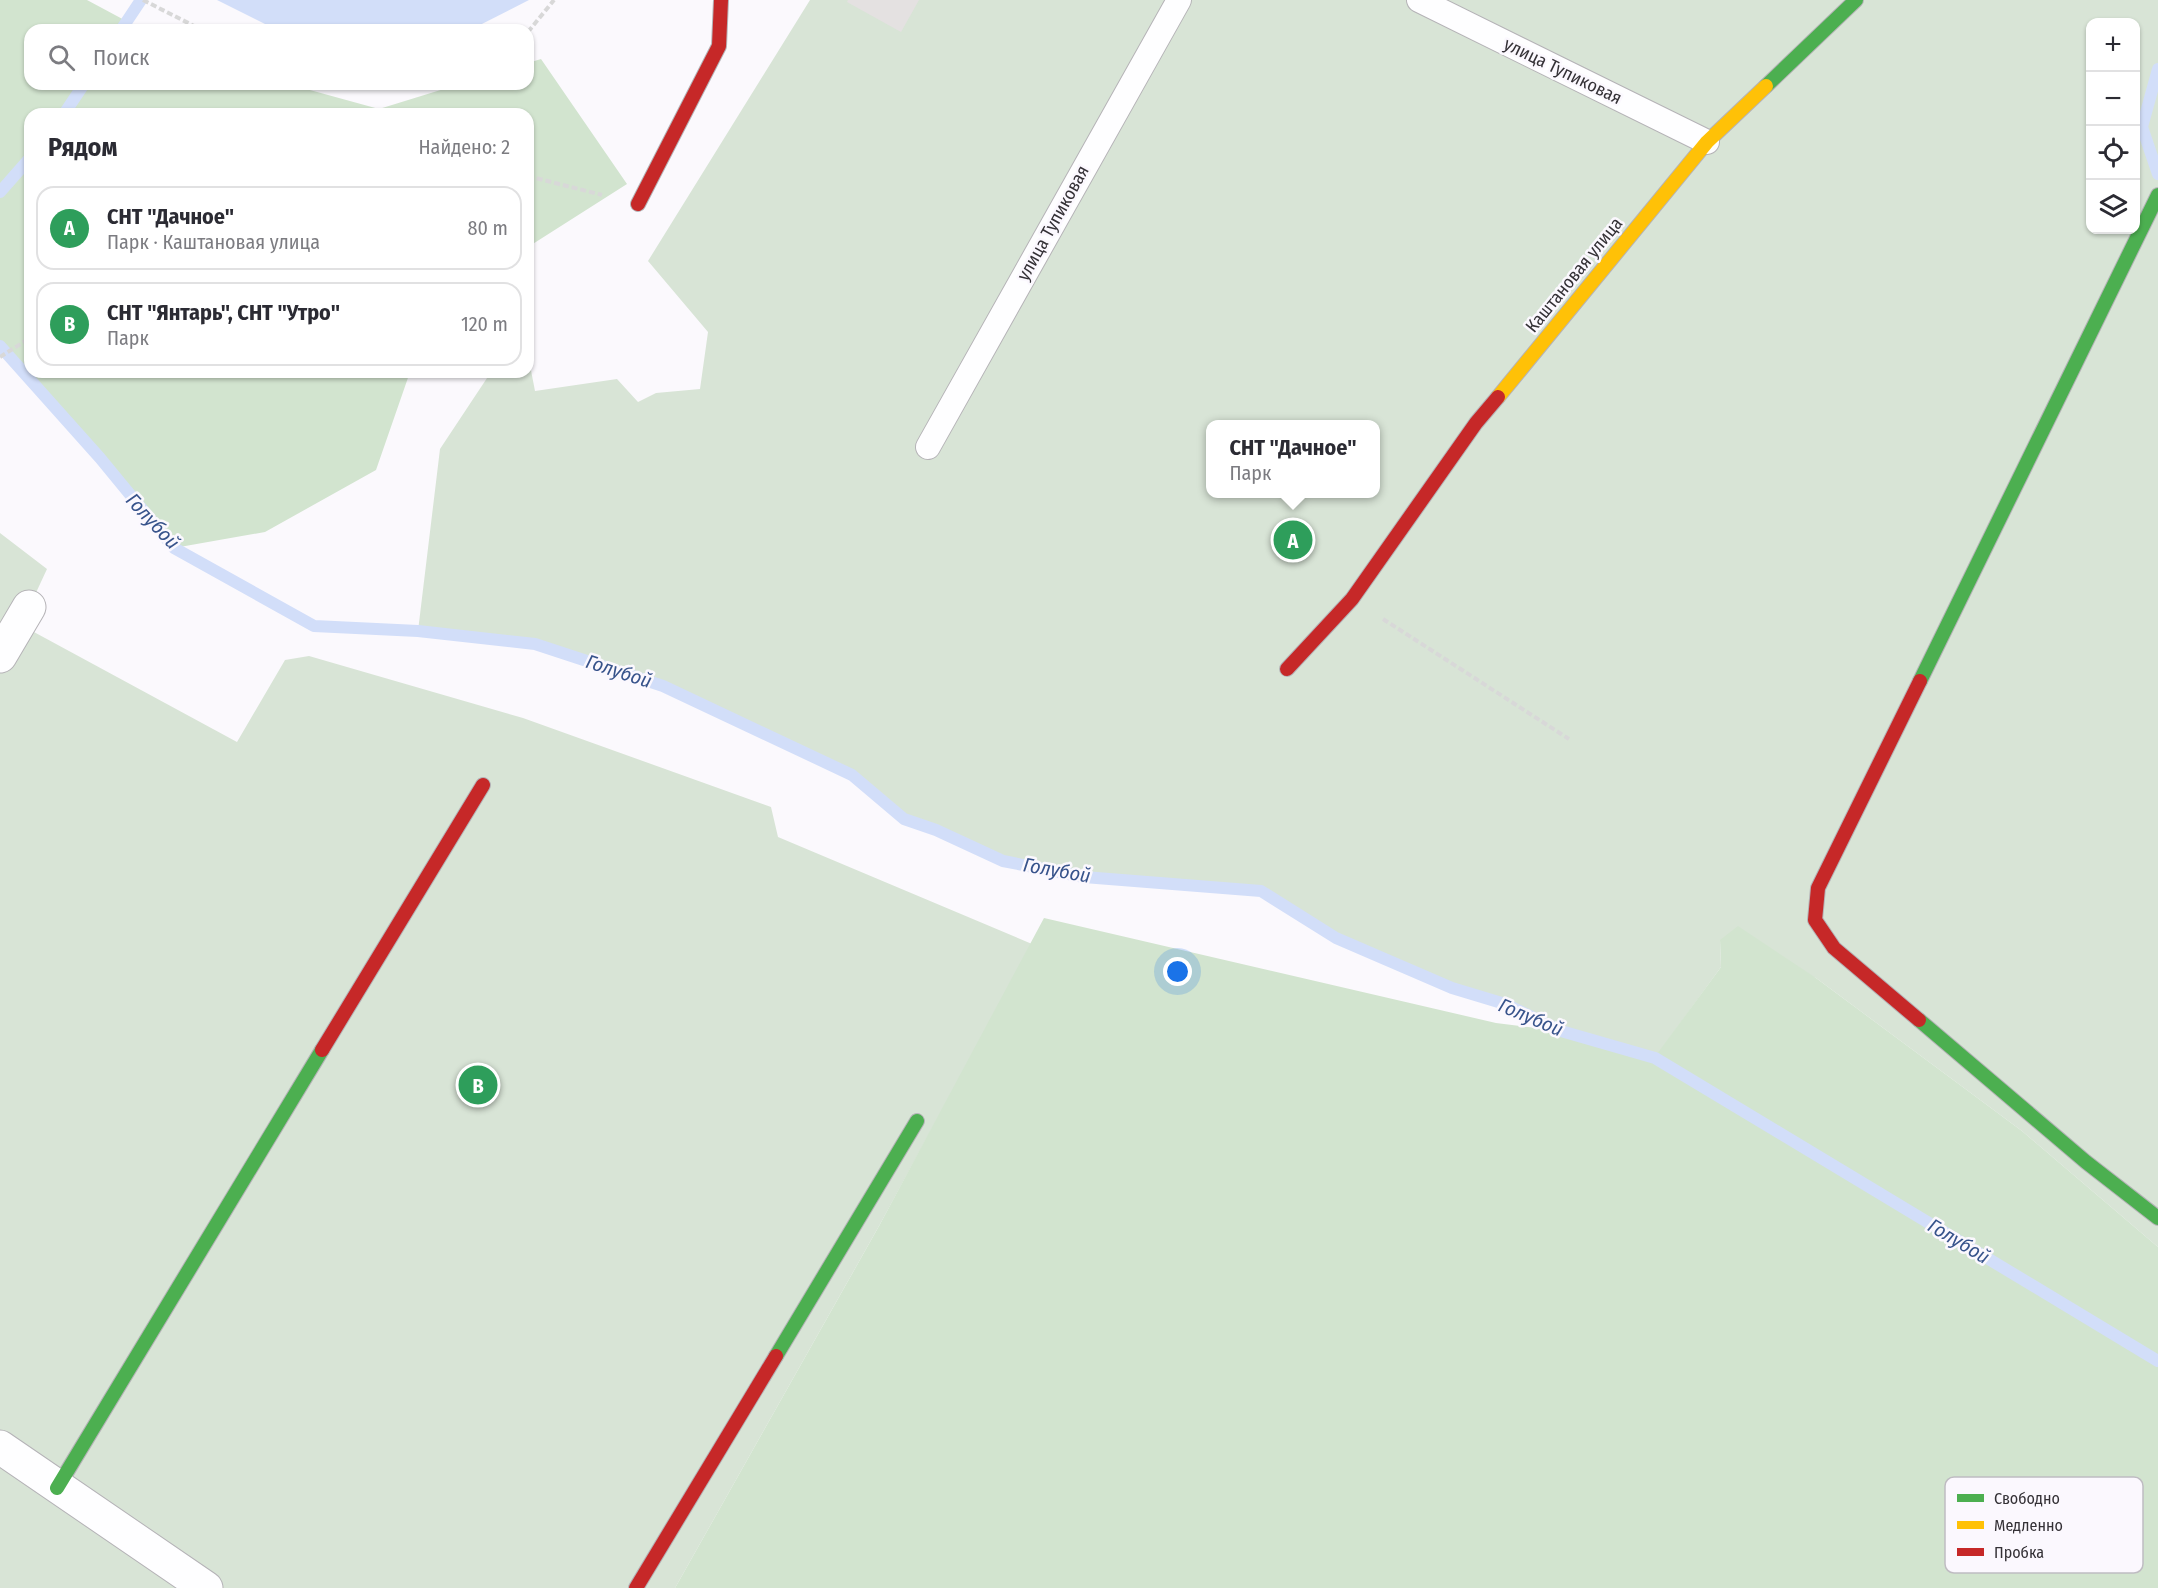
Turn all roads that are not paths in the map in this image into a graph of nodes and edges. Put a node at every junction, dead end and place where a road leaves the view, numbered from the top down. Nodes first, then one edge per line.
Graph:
1 (721, 0) edge
2 (1179, 0) edge
3 (1419, 0) edge
4 (1856, 0) edge
5 (1707, 142) junction
6 (2158, 195) edge
7 (638, 204) road end
8 (928, 447) dead end
9 (29, 607) dead end
10 (0, 656) edge
11 (1287, 669) dead end
12 (483, 785) dead end
13 (917, 1121) dead end
14 (2158, 1218) edge
15 (0, 1447) edge
16 (57, 1488) junction
17 (206, 1588) edge
18 (636, 1588) edge

1 - 7 street
2 - 8 lane, улица Тупиковая
3 - 5 lane, улица Тупиковая
4 - 5 street, Каштановая улица
5 - 11 street, Каштановая улица
6 - 14 street
9 - 10 street
12 - 16 street
13 - 18 street
15 - 16 street
16 - 17 street

